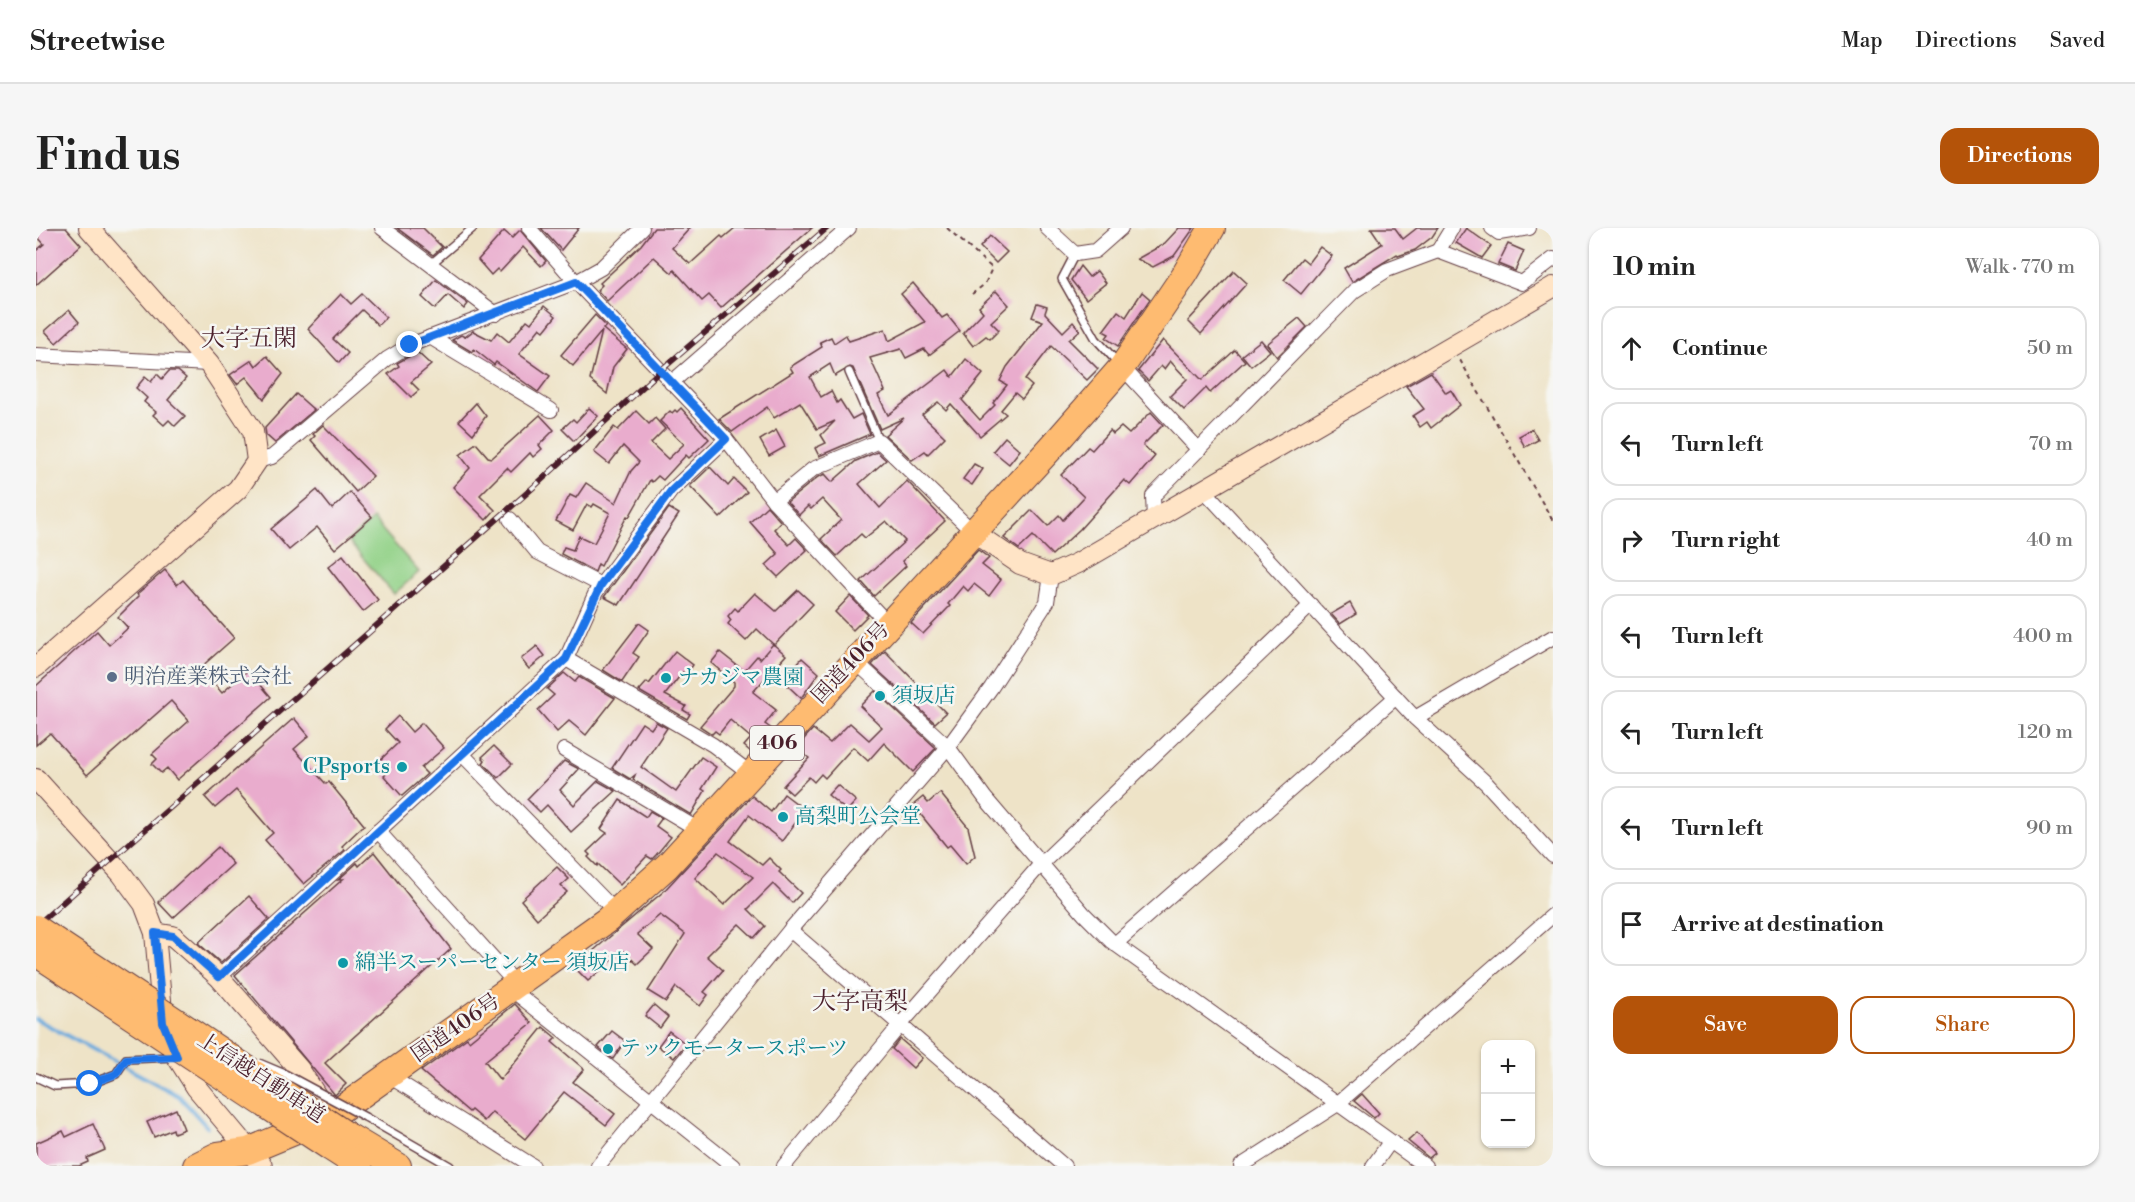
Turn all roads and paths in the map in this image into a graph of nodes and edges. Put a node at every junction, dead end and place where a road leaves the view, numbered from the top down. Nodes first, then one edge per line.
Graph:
1 (89, 228) edge
2 (473, 228) edge
3 (529, 228) edge
4 (642, 228) edge
5 (849, 228) edge
6 (947, 228) edge
7 (1047, 228) edge
8 (1121, 228) edge
9 (1212, 228) edge
10 (1452, 228) edge
11 (1492, 228) edge
12 (1528, 228) edge
13 (388, 230) edge
14 (1438, 251) junction
15 (1075, 254) junction
16 (1553, 259) edge
17 (431, 264) junction
18 (576, 282) junction
19 (1553, 287) edge
20 (972, 294) dead end
21 (496, 314) junction
22 (430, 337) junction
23 (1452, 345) junction
24 (36, 355) edge
25 (209, 364) junction
26 (1122, 367) junction
27 (849, 372) dead end
28 (671, 383) junction
29 (551, 410) dead end
30 (726, 439) junction
31 (879, 441) junction
32 (1199, 450) junction
33 (257, 462) junction
34 (1204, 490) junction
35 (774, 501) junction
36 (510, 519) dead end
37 (1154, 519) junction
38 (1553, 521) edge
39 (973, 532) junction
40 (1050, 575) junction
41 (601, 585) junction
42 (1311, 605) junction
43 (888, 624) junction
44 (1553, 637) edge
45 (566, 659) junction
46 (854, 660) junction
47 (36, 667) edge
48 (1396, 697) junction
49 (1415, 718) junction
50 (948, 747) junction
51 (564, 750) dead end
52 (463, 755) junction
53 (750, 773) junction
54 (36, 779) edge
55 (699, 830) junction
56 (378, 831) junction
57 (1553, 856) edge
58 (1041, 864) junction
59 (616, 912) junction
60 (1553, 915) edge
61 (36, 928) edge
62 (790, 930) junction
63 (155, 933) junction
64 (1114, 944) junction
65 (36, 953) edge
66 (219, 977) junction
67 (514, 987) junction
68 (901, 1024) junction
69 (177, 1057) junction
70 (389, 1076) junction
71 (36, 1077) edge
72 (653, 1101) junction
73 (1336, 1105) junction
74 (330, 1117) junction
75 (1390, 1142) junction
76 (351, 1149) edge
77 (246, 1161) edge
78 (196, 1166) edge
79 (398, 1166) edge
80 (450, 1166) edge
81 (533, 1166) edge
82 (598, 1166) edge
83 (733, 1166) edge
84 (784, 1166) edge
85 (1064, 1166) edge
86 (1241, 1166) edge
87 (1373, 1166) edge
88 (1425, 1166) edge

1 - 25 street
2 - 17 lane
3 - 18 street
4 - 18 street
5 - 28 street
6 - 20 path
7 - 15 street
8 - 15 street
9 - 26 highway, 国道406号 / 406
10 - 14 street
11 - 12 street
13 - 17 street
14 - 16 street
14 - 32 street
15 - 26 lane
17 - 21 street
18 - 21 street
18 - 28 street
19 - 23 street
21 - 22 street
22 - 29 street
22 - 33 street
23 - 34 street
23 - 38 path
24 - 25 street
25 - 33 street
26 - 32 street
26 - 39 highway, 国道406号 / 406
27 - 31 lane
28 - 30 street
30 - 35 street
30 - 41 street
31 - 35 street
31 - 39 street
32 - 37 street
33 - 47 street
34 - 37 street
34 - 42 street
35 - 43 street
36 - 41 street
37 - 40 street
39 - 40 street
39 - 43 highway, 国道406号 / 406
40 - 50 street
41 - 45 street
42 - 48 street
42 - 58 street
43 - 46 highway, 国道406号 / 406
44 - 49 street
45 - 52 street
45 - 53 street
46 - 50 street
46 - 53 highway, 国道406号 / 406
48 - 49 street
48 - 64 street
49 - 57 street
50 - 58 street
50 - 62 street
51 - 55 street
52 - 56 street
52 - 59 street
53 - 55 highway, 国道406号 / 406
54 - 63 street
55 - 59 highway, 国道406号 / 406
56 - 66 street
56 - 67 street
58 - 64 street
58 - 68 street
59 - 67 highway, 国道406号 / 406
60 - 73 street
61 - 76 highway, 上信越自動車道, bridge
62 - 68 street
62 - 72 street
63 - 66 street
63 - 69 street
64 - 73 street
65 - 76 highway, 上信越自動車道, bridge
66 - 74 street
67 - 70 highway, 国道406号 / 406
67 - 72 street
68 - 84 street
68 - 85 street
69 - 71 lane
69 - 77 street
70 - 74 highway, 国道406号 / 406
70 - 81 street
72 - 82 street
72 - 83 street
73 - 75 street
73 - 86 street
74 - 77 highway, 国道406号 / 406
75 - 87 street
75 - 88 street
76 - 79 highway, 上信越自動車道
76 - 80 lane
77 - 78 highway, 国道406号 / 406

